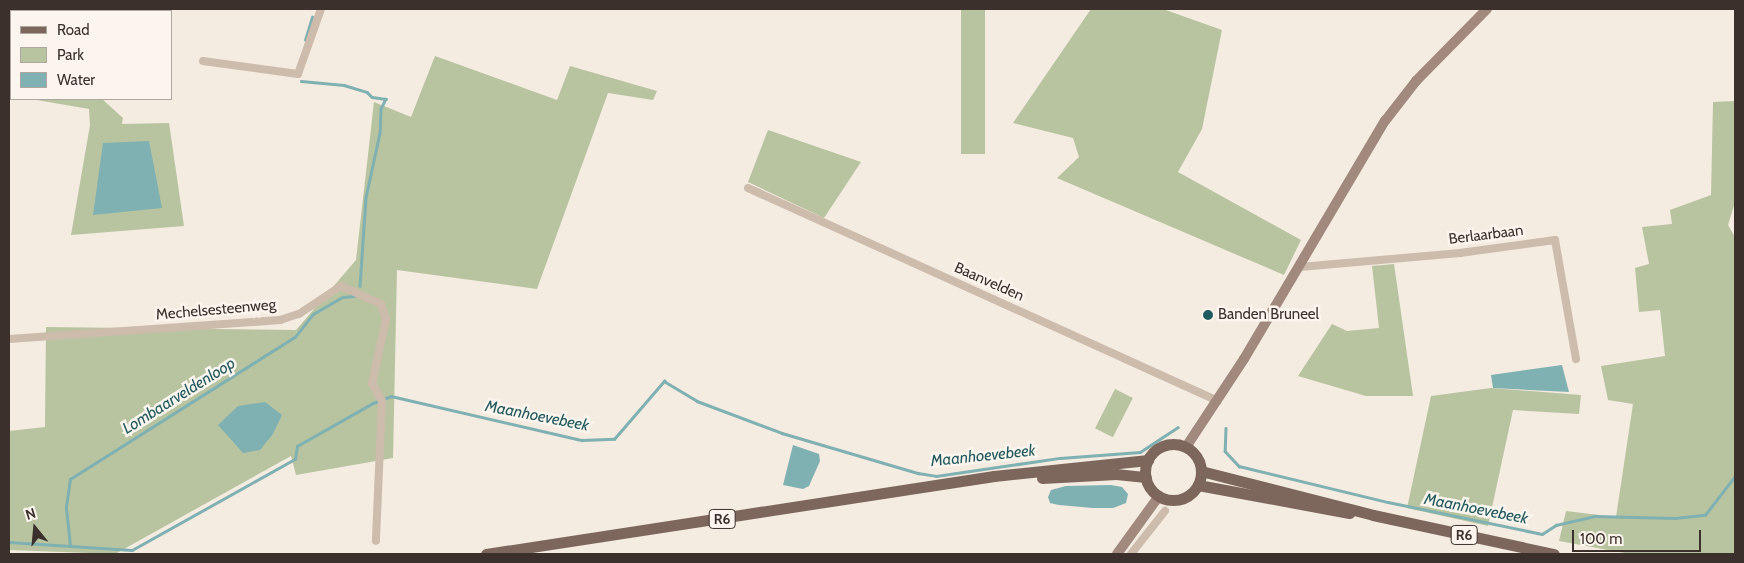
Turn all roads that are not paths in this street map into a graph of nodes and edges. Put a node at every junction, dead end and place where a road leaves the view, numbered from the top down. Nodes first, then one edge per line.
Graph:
1 (320, 9) edge
2 (1487, 9) edge
3 (203, 61) dead end
4 (748, 188) dead end
5 (1300, 267) junction
6 (9, 339) edge
7 (1576, 359) dead end
8 (1218, 400) junction
9 (1186, 447) junction
10 (1148, 460) junction
11 (1201, 471) junction
12 (1146, 477) junction
13 (958, 483) junction
14 (1198, 485) junction
15 (1159, 496) junction
16 (1165, 511) dead end
17 (1373, 515) junction
18 (376, 541) dead end
19 (486, 554) edge
20 (1117, 554) edge
21 (1131, 554) edge
22 (1554, 554) edge

1 - 3 street
2 - 5 street
4 - 8 street, Baanvelden
5 - 7 street, Berlaarbaan
5 - 8 street
6 - 18 street, Mechelsesteenweg
8 - 9 street
9 - 10 main road, R6
9 - 11 main road
10 - 12 main road
10 - 13 main road, R6
11 - 14 main road
11 - 17 main road, R6
12 - 13 main road, R6
12 - 15 main road
13 - 19 main road, R6
14 - 15 main road
14 - 17 main road, R6
15 - 20 street
16 - 21 street
17 - 22 main road, R6

